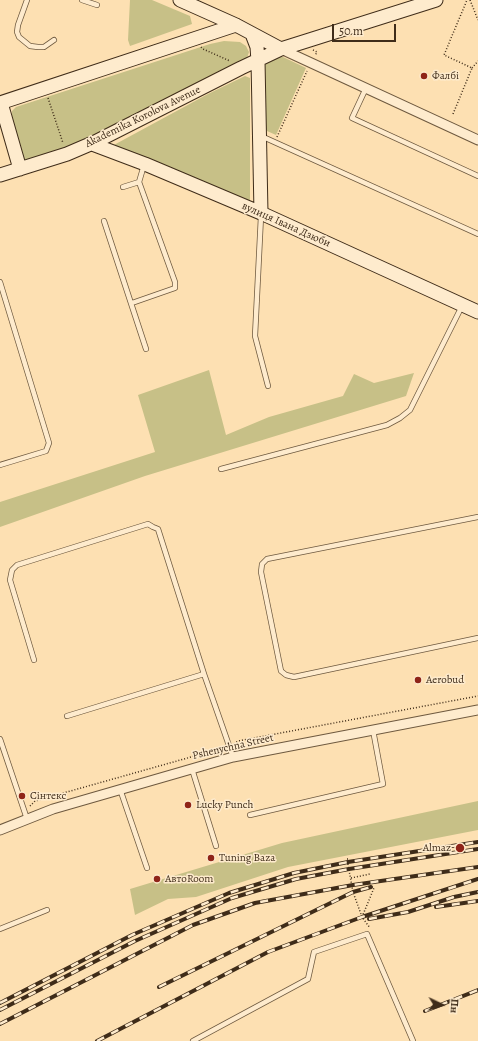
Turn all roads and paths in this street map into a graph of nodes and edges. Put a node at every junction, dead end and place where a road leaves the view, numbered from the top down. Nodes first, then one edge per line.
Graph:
1 (27, 0) edge
2 (82, 0) edge
3 (180, 0) edge
4 (436, 0) edge
5 (467, 0) edge
6 (470, 0) edge
7 (97, 5) dead end
8 (478, 20) edge
9 (236, 25) junction
10 (252, 34) junction
11 (54, 40) dead end
12 (199, 44) dead end
13 (281, 49) junction
14 (317, 52) dead end
15 (258, 61) junction
16 (478, 61) edge
17 (234, 63) dead end
18 (311, 63) junction
19 (472, 68) junction
20 (366, 88) junction
21 (45, 89) junction
22 (0, 103) edge
23 (453, 114) dead end
24 (259, 135) junction
25 (478, 140) edge
26 (275, 142) junction
27 (92, 144) junction
28 (67, 154) junction
29 (145, 164) junction
30 (20, 168) junction
31 (0, 175) edge
32 (478, 176) edge
33 (139, 182) junction
34 (123, 187) dead end
35 (262, 213) junction
36 (104, 221) dead end
37 (478, 234) edge
38 (0, 282) edge
39 (132, 304) junction
40 (462, 306) junction
41 (478, 312) edge
42 (146, 349) dead end
43 (268, 386) dead end
44 (0, 466) edge
45 (221, 469) dead end
46 (478, 517) edge
47 (478, 638) edge
48 (34, 660) dead end
49 (204, 674) junction
50 (478, 710) edge
51 (67, 716) dead end
52 (373, 730) junction
53 (0, 739) edge
54 (232, 757) junction
55 (192, 769) junction
56 (120, 790) junction
57 (250, 815) dead end
58 (26, 820) junction
59 (0, 830) edge
60 (216, 846) dead end
61 (348, 859) dead end
62 (348, 862) dead end
63 (147, 868) dead end
64 (370, 874) dead end
65 (351, 878) dead end
66 (374, 888) dead end
67 (47, 910) dead end
68 (362, 917) dead end
69 (0, 928) edge
70 (194, 1041) edge
71 (413, 1041) edge

1 - 11 lane
2 - 7 lane
3 - 9 main road
4 - 13 main road, Akademika Korolova Avenue
5 - 19 path
6 - 8 path
9 - 10 main road
9 - 21 main road
10 - 13 main road
10 - 15 main road
12 - 17 path
13 - 15 main road, Akademika Korolova Avenue
13 - 18 street
14 - 18 path
15 - 24 main road
15 - 27 main road, Akademika Korolova Avenue
16 - 19 path
18 - 20 street
18 - 26 path
19 - 23 path
20 - 25 street
20 - 32 lane
21 - 22 main road
21 - 28 path
22 - 30 main road
24 - 26 lane
24 - 35 main road
26 - 37 lane
27 - 28 main road, Akademika Korolova Avenue
27 - 29 main road, вулиця Івана Дзюби
28 - 30 main road, Akademika Korolova Avenue
29 - 33 lane
29 - 35 main road, вулиця Івана Дзюби
30 - 31 main road, Akademika Korolova Avenue
33 - 34 lane
33 - 39 lane
35 - 40 main road, вулиця Івана Дзюби
35 - 43 lane
36 - 39 lane
38 - 44 lane
39 - 42 lane
40 - 41 main road, вулиця Івана Дзюби
40 - 45 lane
46 - 47 lane
48 - 49 lane
49 - 51 lane
49 - 54 lane
50 - 52 street, Pshenychna Street
52 - 54 street, Pshenychna Street
52 - 57 lane
53 - 58 lane
54 - 55 street, Pshenychna Street
55 - 56 street, Pshenychna Street
55 - 60 lane
56 - 58 street, Pshenychna Street
56 - 63 lane
58 - 59 street, Pshenychna Street
61 - 62 path
64 - 65 path
66 - 68 path
67 - 69 lane
70 - 71 lane

